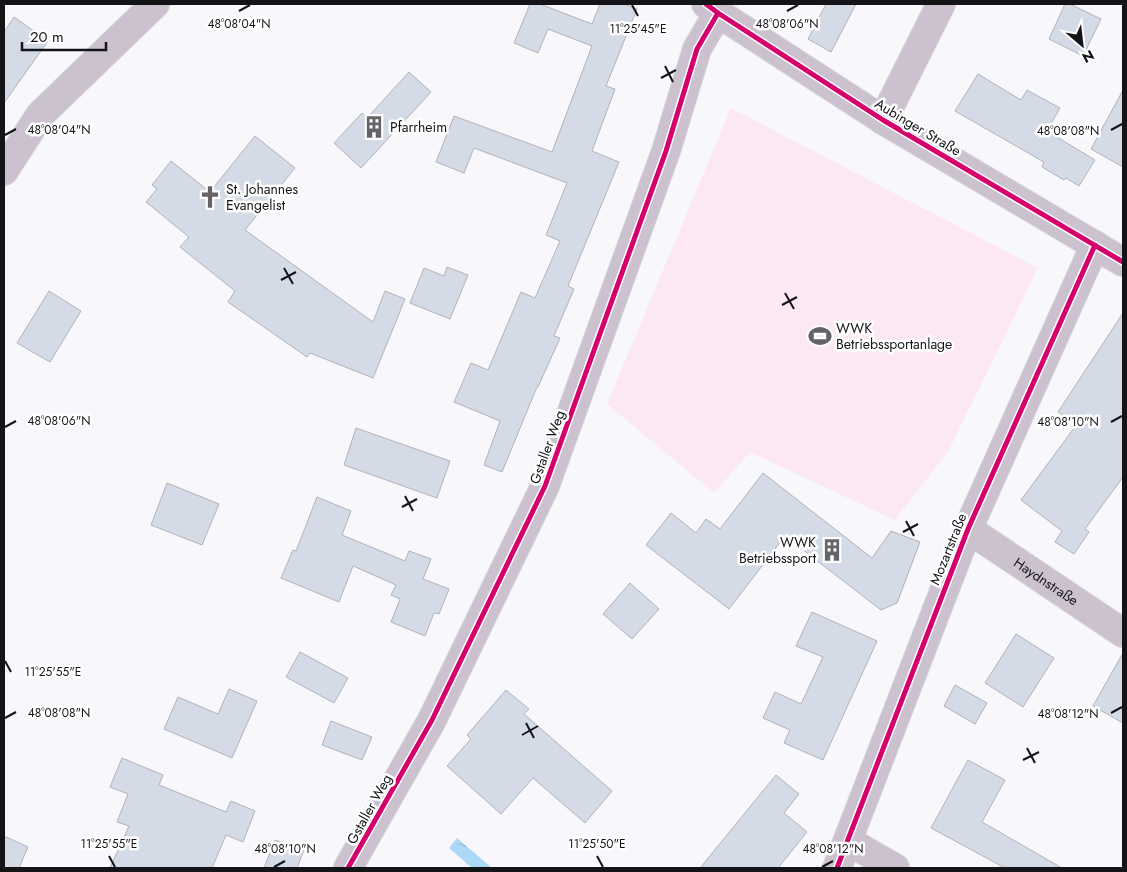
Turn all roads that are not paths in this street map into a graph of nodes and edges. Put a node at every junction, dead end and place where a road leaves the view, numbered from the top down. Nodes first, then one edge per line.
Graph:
1 (941, 4) edge
2 (152, 5) edge
3 (712, 8) edge
4 (883, 120) junction
5 (4, 171) edge
6 (1095, 244) junction
7 (1123, 262) edge
8 (968, 529) junction
9 (1123, 633) edge
10 (848, 841) junction
11 (348, 868) edge
12 (837, 868) edge
13 (894, 868) edge

1 - 4 street
2 - 5 street
3 - 4 street, Aubinger Straße
3 - 11 street, Gstaller Weg
4 - 6 street, Aubinger Straße
6 - 7 street, Aubinger Straße
6 - 8 street, Mozartstraße
8 - 9 street, Haydnstraße
8 - 10 street, Mozartstraße
10 - 12 street, Mozartstraße
10 - 13 street

